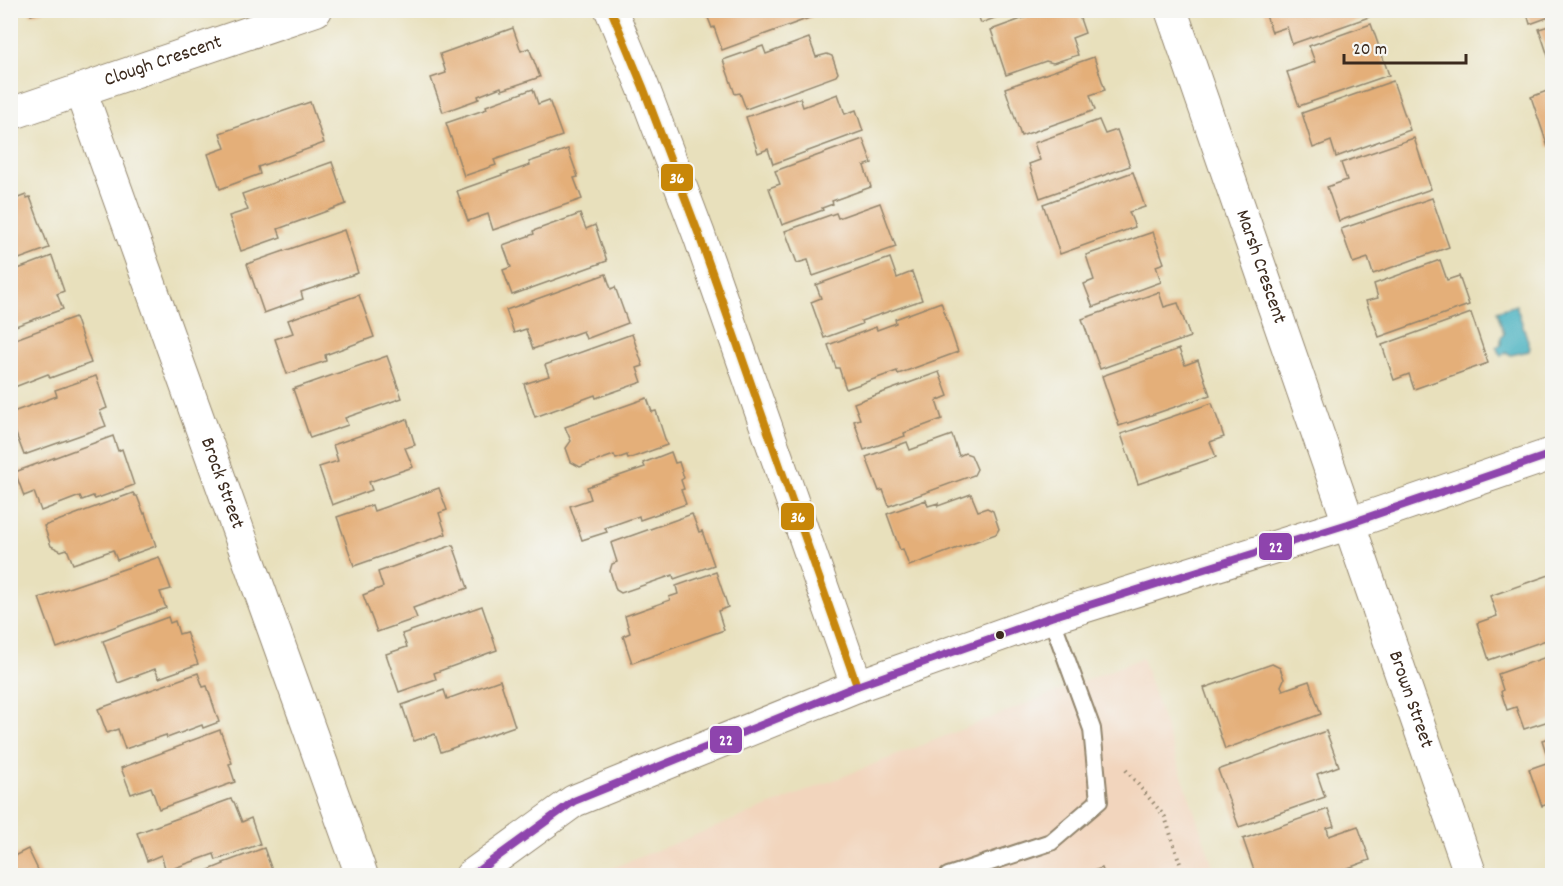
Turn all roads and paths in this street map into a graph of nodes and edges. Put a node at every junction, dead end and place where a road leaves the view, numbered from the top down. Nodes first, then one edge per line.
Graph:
1 (316, 10) edge
2 (611, 10) edge
3 (1171, 10) edge
4 (81, 92) junction
5 (10, 114) edge
6 (1552, 454) edge
7 (1348, 524) junction
8 (1051, 617) junction
9 (856, 686) junction
10 (1092, 729) junction
11 (362, 876) edge
12 (471, 876) edge
13 (948, 876) edge
14 (1184, 876) edge
15 (1471, 876) edge

1 - 4 street, Clough Crescent
2 - 9 street
3 - 7 street, Marsh Crescent
4 - 5 street, Clough Crescent
4 - 11 street, Brock Street
6 - 7 street
7 - 8 street
7 - 15 street, Brown Street
8 - 9 street
8 - 10 lane
9 - 12 street
10 - 13 lane
10 - 14 path

